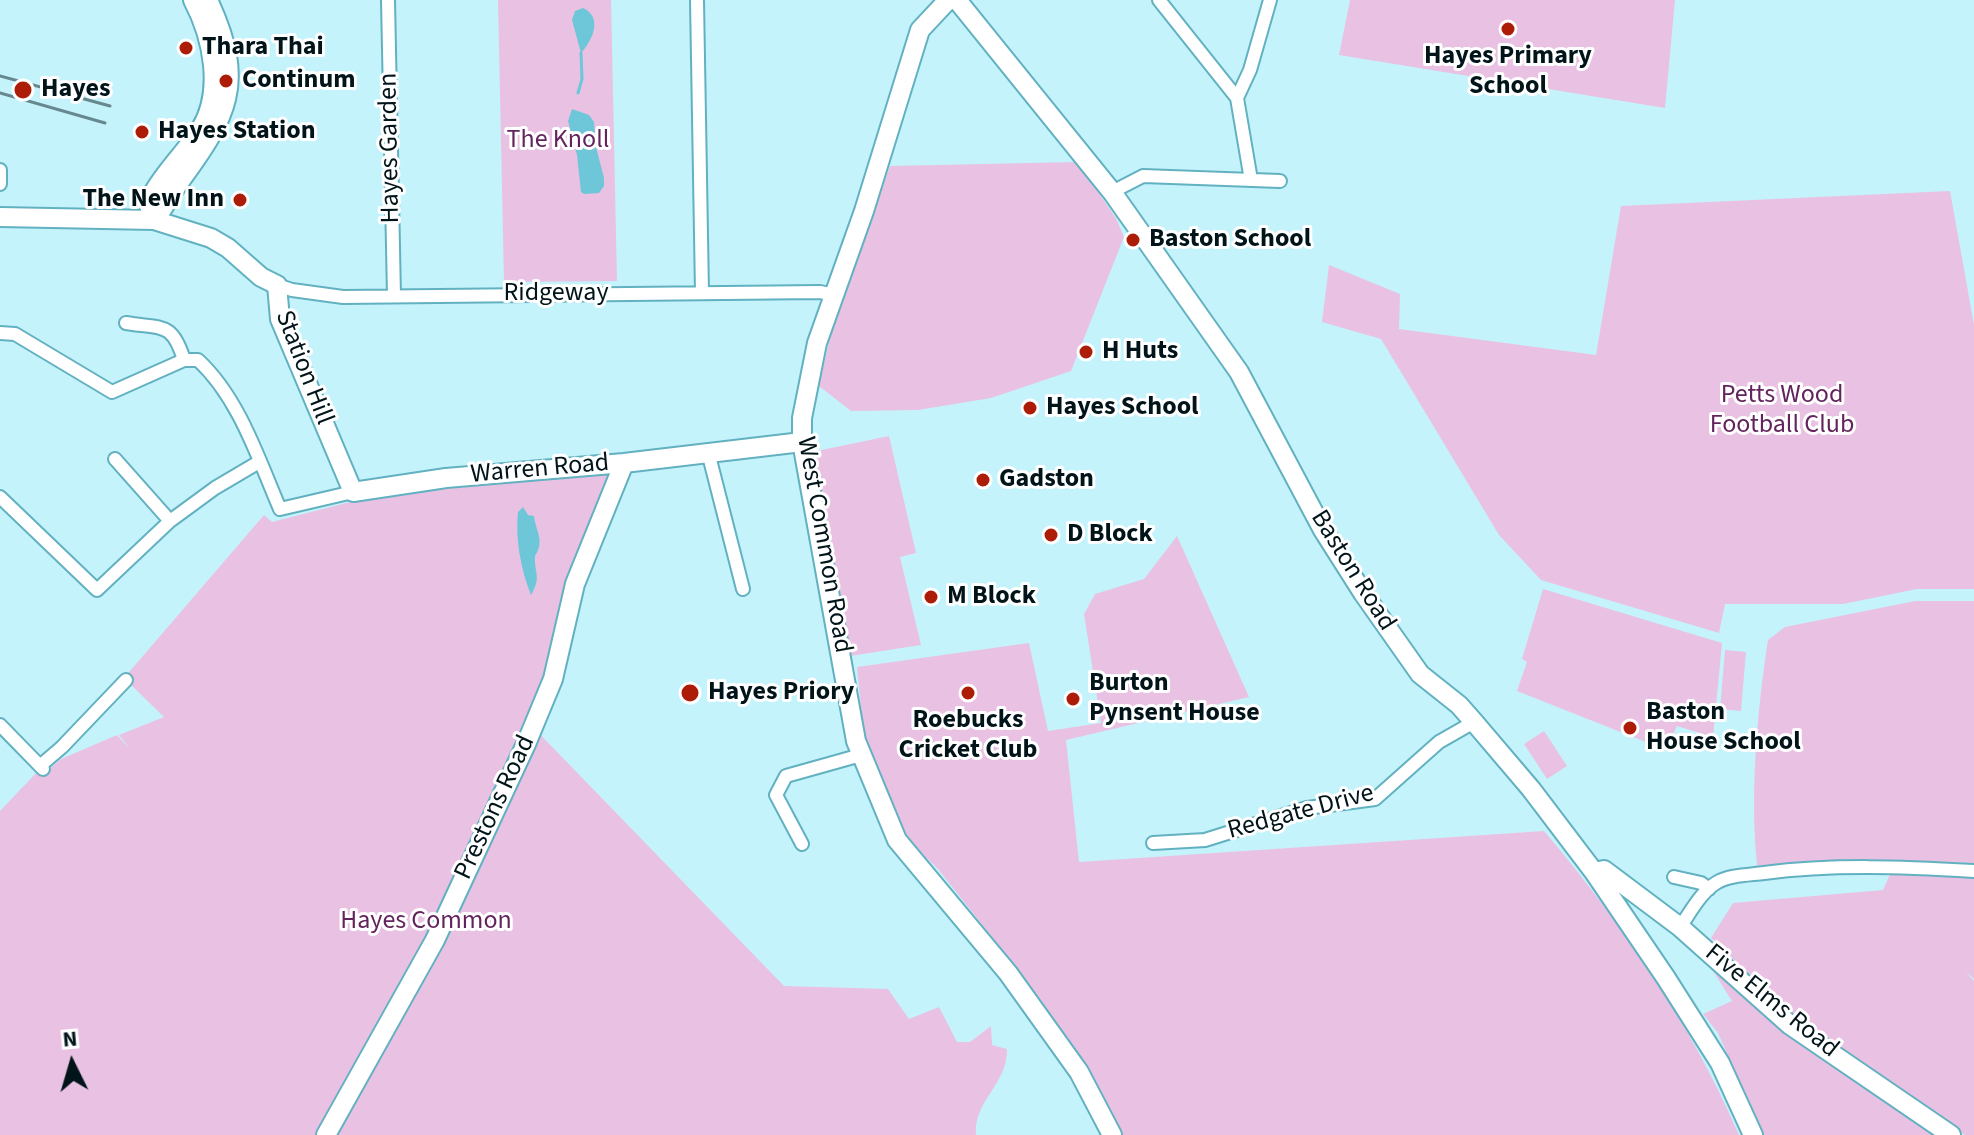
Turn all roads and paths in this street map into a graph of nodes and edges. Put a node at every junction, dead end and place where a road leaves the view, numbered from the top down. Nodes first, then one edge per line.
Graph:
1 (193, 0) edge
2 (208, 0) edge
3 (388, 0) edge
4 (697, 0) edge
5 (948, 0) edge
6 (957, 0) edge
7 (1159, 0) edge
8 (1270, 0) edge
9 (1237, 98) junction
10 (0, 170) edge
11 (1251, 180) junction
12 (1280, 181) dead end
13 (0, 184) edge
14 (1112, 192) junction
15 (0, 217) edge
16 (154, 220) junction
17 (277, 285) junction
18 (702, 293) junction
19 (835, 295) junction
20 (394, 296) junction
21 (126, 323) dead end
22 (0, 333) edge
23 (184, 360) junction
24 (802, 442) junction
25 (708, 452) junction
26 (115, 459) dead end
27 (259, 462) junction
28 (624, 463) junction
29 (353, 492) junction
30 (0, 497) edge
31 (170, 521) junction
32 (743, 589) dead end
33 (126, 680) dead end
34 (1474, 722) junction
35 (0, 725) edge
36 (861, 755) junction
37 (1153, 843) dead end
38 (802, 844) dead end
39 (1974, 871) edge
40 (1594, 872) junction
41 (1674, 877) dead end
42 (1709, 889) junction
43 (1680, 927) junction
44 (326, 1135) edge
45 (1112, 1135) edge
46 (1753, 1135) edge
47 (1951, 1135) edge

1 - 16 street
2 - 16 street
3 - 20 street, Hayes Garden
4 - 18 street
5 - 19 street, West Common Road
6 - 14 street, Baston Road
7 - 9 street
8 - 9 street
9 - 11 street
10 - 13 street
11 - 12 street
11 - 14 street
14 - 34 street, Baston Road
15 - 16 street, Station Hill
16 - 17 street, Station Hill
17 - 20 street, Ridgeway
17 - 29 street, Station Hill
18 - 19 street, Ridgeway
18 - 20 street, Ridgeway
19 - 24 street, West Common Road
21 - 23 street
22 - 23 street
23 - 27 street
24 - 25 street, Warren Road
24 - 36 street, West Common Road
25 - 28 street, Warren Road
25 - 32 street
26 - 31 street
27 - 29 street, Warren Road
27 - 31 street
28 - 29 street, Warren Road
28 - 44 street, Prestons Road
30 - 31 street
33 - 35 street
34 - 37 street, Redgate Drive
34 - 40 street, Baston Road
36 - 38 street
36 - 45 street, West Common Road
39 - 42 street
40 - 43 street, Five Elms Road
40 - 46 street, Baston Road
41 - 42 street
42 - 43 street
43 - 47 street, Five Elms Road

